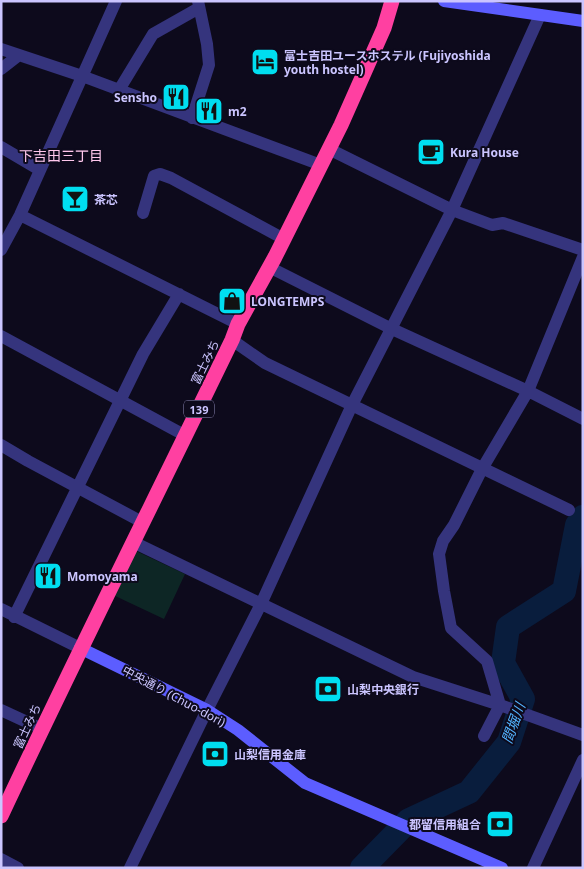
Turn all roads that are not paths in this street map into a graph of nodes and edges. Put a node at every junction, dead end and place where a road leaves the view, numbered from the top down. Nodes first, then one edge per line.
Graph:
1 (116, 1) edge
2 (392, 1) edge
3 (444, 1) edge
4 (199, 4) edge
5 (540, 15) junction
6 (583, 21) edge
7 (1, 49) edge
8 (19, 55) junction
9 (1, 69) edge
10 (82, 76) junction
11 (118, 90) junction
12 (192, 118) junction
13 (1, 147) edge
14 (329, 149) junction
15 (321, 165) junction
16 (40, 170) junction
17 (452, 210) junction
18 (143, 213) dead end
19 (20, 215) junction
20 (284, 238) junction
21 (2, 247) edge
22 (583, 250) edge
23 (583, 257) edge
24 (269, 267) junction
25 (179, 294) junction
26 (238, 324) junction
27 (392, 329) junction
28 (1, 336) edge
29 (232, 340) junction
30 (528, 391) junction
31 (120, 400) junction
32 (352, 405) junction
33 (583, 419) edge
34 (186, 436) junction
35 (1, 445) edge
36 (482, 469) junction
37 (77, 487) junction
38 (569, 510) dead end
39 (142, 522) junction
40 (133, 542) junction
41 (261, 604) junction
42 (1, 610) edge
43 (14, 616) junction
44 (80, 648) junction
45 (500, 705) junction
46 (1, 710) edge
47 (206, 710) junction
48 (42, 729) junction
49 (583, 735) edge
50 (484, 736) dead end
51 (583, 760) edge
52 (1, 816) edge
53 (1, 859) edge
54 (18, 868) edge
55 (130, 868) edge
56 (502, 868) edge
57 (533, 868) edge

1 - 10 street
2 - 14 highway, 富士みち / 139
3 - 5 street
4 - 11 street
4 - 12 street
5 - 6 street
5 - 17 street
7 - 8 street
8 - 9 street
8 - 10 street
10 - 11 street
10 - 16 street
11 - 12 street
12 - 15 street
13 - 16 street
14 - 15 highway, 富士みち / 139
14 - 17 street
15 - 20 highway, 富士みち / 139
16 - 19 street
17 - 22 street
17 - 27 street
18 - 20 street
19 - 21 street
19 - 25 street
20 - 24 highway, 富士みち / 139
23 - 30 street
24 - 26 highway, 富士みち / 139
24 - 27 street
25 - 26 street
25 - 31 street
26 - 29 highway, 富士みち / 139
27 - 30 street
27 - 32 street
28 - 31 street
29 - 32 street
29 - 34 highway, 富士みち / 139
30 - 33 street
30 - 36 street
31 - 34 street
31 - 37 street
32 - 36 street
32 - 41 street
34 - 39 highway, 富士みち / 139
35 - 37 street
36 - 38 street
36 - 45 street
37 - 39 street
37 - 43 street
39 - 40 highway, 富士みち / 139
40 - 41 street
40 - 44 highway, 富士みち / 139
41 - 45 street
41 - 47 street
42 - 43 street, 中央通り (Chuo-dori)
43 - 44 street, 中央通り (Chuo-dori)
44 - 47 street, 中央通り (Chuo-dori)
44 - 48 highway, 富士みち / 139
45 - 49 street
45 - 50 street
46 - 48 street
47 - 55 street
47 - 56 street, 中央通り (Chuo-dori)
48 - 52 highway, 富士みち / 139
51 - 57 street
53 - 54 street

